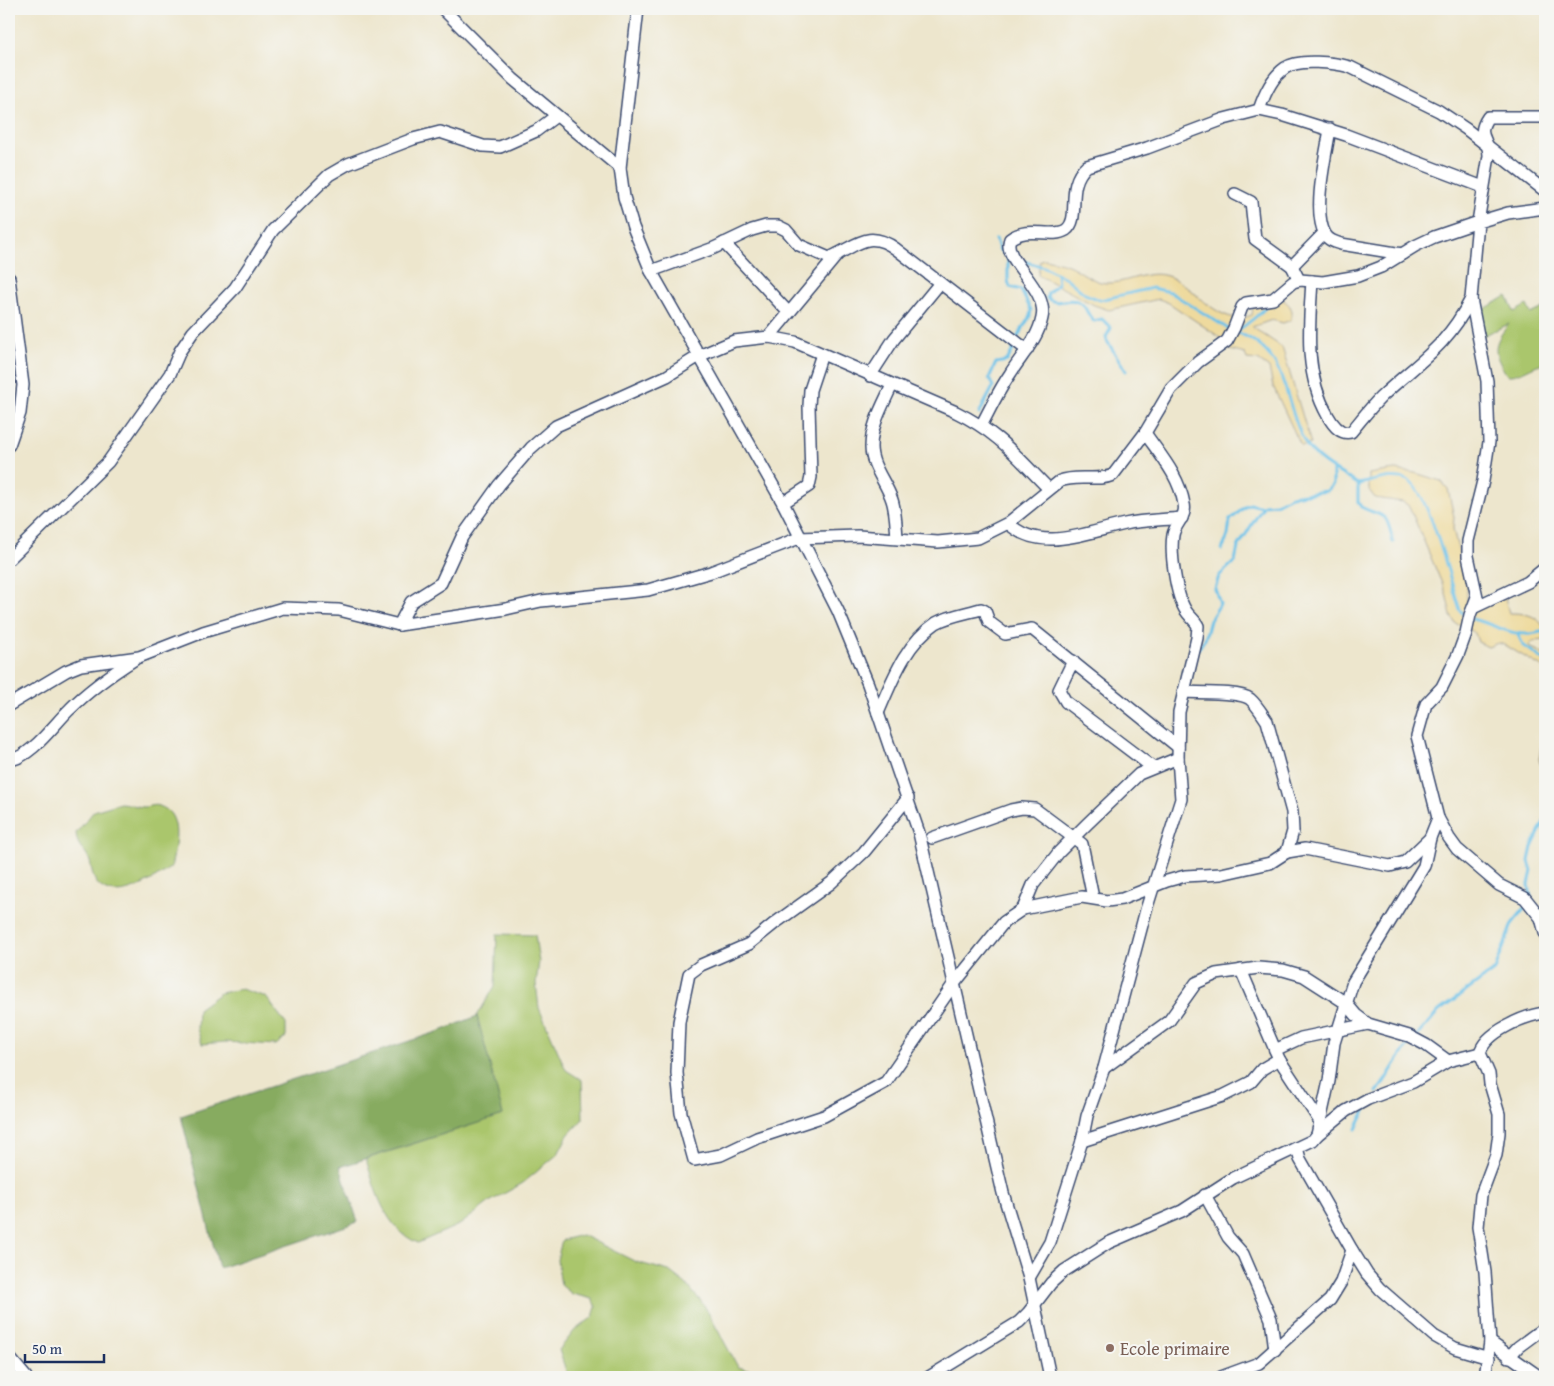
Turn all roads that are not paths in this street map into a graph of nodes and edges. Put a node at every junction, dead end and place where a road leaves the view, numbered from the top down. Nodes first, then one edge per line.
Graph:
1 (443, 9) edge
2 (638, 9) edge
3 (1259, 110) junction
4 (556, 116) junction
5 (1545, 117) edge
6 (1330, 130) junction
7 (1488, 146) junction
8 (620, 168) junction
9 (1483, 187) junction
10 (1545, 191) edge
11 (1235, 194) dead end
12 (1545, 208) edge
13 (1478, 222) junction
14 (1324, 233) junction
15 (724, 243) junction
16 (839, 252) junction
17 (1402, 254) junction
18 (1292, 266) junction
19 (651, 271) junction
20 (9, 278) edge
21 (1300, 280) junction
22 (1312, 281) junction
23 (940, 283) junction
24 (1471, 299) junction
25 (789, 313) junction
26 (769, 337) junction
27 (1027, 350) junction
28 (822, 354) junction
29 (699, 356) junction
30 (870, 376) junction
31 (892, 385) junction
32 (982, 424) junction
33 (1145, 433) junction
34 (9, 445) edge
35 (1049, 489) junction
36 (783, 503) junction
37 (1182, 518) junction
38 (1008, 524) junction
39 (799, 538) junction
40 (897, 538) junction
41 (9, 559) edge
42 (1545, 568) edge
43 (1475, 607) junction
44 (400, 625) junction
45 (138, 657) junction
46 (1072, 661) junction
47 (1183, 692) junction
48 (9, 705) edge
49 (878, 714) junction
50 (1178, 753) junction
51 (9, 760) edge
52 (1152, 767) junction
53 (908, 798) junction
54 (1438, 818) junction
55 (1073, 837) junction
56 (932, 838) dead end
57 (1430, 838) junction
58 (1287, 852) junction
59 (1154, 885) junction
60 (1093, 898) junction
61 (1023, 909) junction
62 (1545, 933) edge
63 (1241, 970) junction
64 (953, 985) junction
65 (1346, 1003) junction
66 (1545, 1013) edge
67 (1368, 1024) junction
68 (1338, 1030) junction
69 (1480, 1053) junction
70 (1277, 1054) junction
71 (1448, 1061) junction
72 (1104, 1068) junction
73 (1319, 1120) junction
74 (1317, 1135) junction
75 (1082, 1141) junction
76 (1297, 1148) junction
77 (1204, 1195) junction
78 (1352, 1250) junction
79 (1028, 1278) junction
80 (1034, 1304) junction
81 (1545, 1327) edge
82 (1490, 1342) junction
83 (1274, 1350) junction
84 (1509, 1356) junction
85 (9, 1357) edge
86 (1489, 1358) junction
87 (26, 1377) edge
88 (930, 1377) edge
89 (1050, 1377) edge
90 (1221, 1377) edge
91 (1485, 1377) edge
92 (1540, 1377) edge

1 - 4 street
2 - 8 street
3 - 6 street
3 - 7 street
3 - 27 street
4 - 8 street
4 - 41 street
5 - 7 street
6 - 9 street
6 - 14 street
7 - 9 street
7 - 10 street
8 - 19 street
9 - 13 street
11 - 18 street
12 - 13 street
13 - 17 street
13 - 24 street
14 - 17 street
14 - 18 street
15 - 16 street
15 - 19 street
15 - 25 street
16 - 23 street
16 - 25 street
17 - 22 street
18 - 21 street
19 - 29 street
20 - 34 street
21 - 22 street
21 - 33 street
22 - 24 street
23 - 27 street
23 - 30 street
24 - 43 street
25 - 26 street
26 - 28 street
26 - 29 street
27 - 32 street
28 - 30 street
28 - 36 street
29 - 36 street
29 - 44 street
30 - 31 street
31 - 32 street
31 - 40 street
32 - 35 street
33 - 35 street
33 - 37 street
35 - 38 street
36 - 39 street
37 - 38 street
37 - 47 street
38 - 40 street
39 - 40 street
39 - 44 street
39 - 49 street
42 - 43 street
43 - 54 street
44 - 45 street
45 - 48 street
45 - 51 street
46 - 49 street
46 - 50 street
46 - 52 street
47 - 50 street
47 - 58 street
49 - 53 street
50 - 52 street
50 - 59 street
52 - 55 street
53 - 64 street
53 - 64 street
54 - 57 street
54 - 62 street
55 - 56 street
55 - 60 street
55 - 61 street
57 - 58 street
57 - 65 street
58 - 59 street
59 - 60 street
59 - 72 street
60 - 61 street
61 - 64 street
63 - 65 street
63 - 70 street
63 - 72 street
64 - 79 street
65 - 67 street
65 - 68 street
66 - 69 street
67 - 68 street
67 - 71 street
68 - 70 street
68 - 73 street
69 - 71 street
69 - 82 street
70 - 73 street
70 - 75 street
71 - 74 street
72 - 75 street
73 - 74 street
74 - 76 street
75 - 79 street
76 - 77 street
76 - 78 street
77 - 80 street
77 - 83 street
78 - 83 street
78 - 86 street
79 - 80 street
80 - 88 street
80 - 89 street
81 - 84 street
82 - 84 street
82 - 86 street
83 - 90 street
84 - 92 street
85 - 87 street
86 - 91 street

